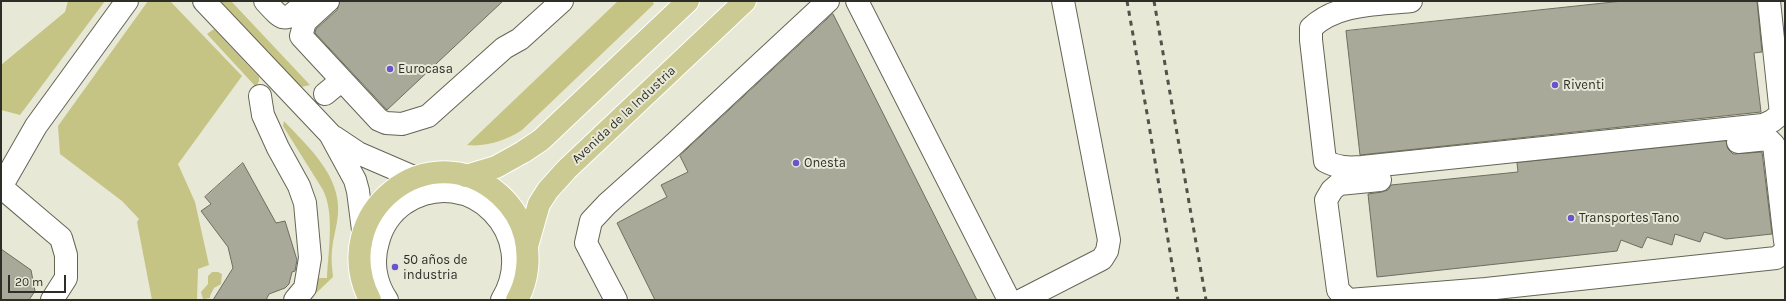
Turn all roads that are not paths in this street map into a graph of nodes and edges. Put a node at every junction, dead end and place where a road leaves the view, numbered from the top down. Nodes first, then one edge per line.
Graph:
1 (127, 1) edge
2 (204, 1) edge
3 (265, 1) edge
4 (306, 1) edge
5 (328, 1) edge
6 (562, 1) edge
7 (688, 1) edge
8 (745, 1) edge
9 (828, 1) edge
10 (857, 1) edge
11 (1063, 1) edge
12 (1411, 1) edge
13 (1769, 1) edge
14 (342, 80) junction
15 (325, 94) dead end
16 (260, 96) dead end
17 (330, 134) junction
18 (1780, 148) edge
19 (466, 176) junction
20 (416, 178) junction
21 (1, 187) edge
22 (363, 230) junction
23 (1785, 241) edge
24 (527, 246) junction
25 (1785, 250) edge
26 (360, 272) junction
27 (527, 290) edge
28 (52, 300) edge
29 (295, 300) edge
30 (354, 300) edge
31 (370, 300) edge
32 (387, 300) edge
33 (502, 300) edge
34 (517, 300) edge
35 (616, 300) edge
36 (1009, 300) edge
37 (1022, 300) edge
38 (1348, 300) edge

1 - 21 street
2 - 17 street
3 - 4 street
5 - 14 street
6 - 14 street
7 - 19 main road
8 - 24 main road, Avenida de la Industria
9 - 35 street
10 - 36 street
11 - 37 street
12 - 13 street
14 - 15 street
16 - 29 street
17 - 20 street
17 - 22 street
18 - 23 street
18 - 38 street
19 - 20 main road
19 - 24 main road
20 - 22 main road
21 - 28 street
22 - 26 main road
24 - 27 main road
25 - 38 street
26 - 30 main road
26 - 31 main road
27 - 34 main road
32 - 33 street

